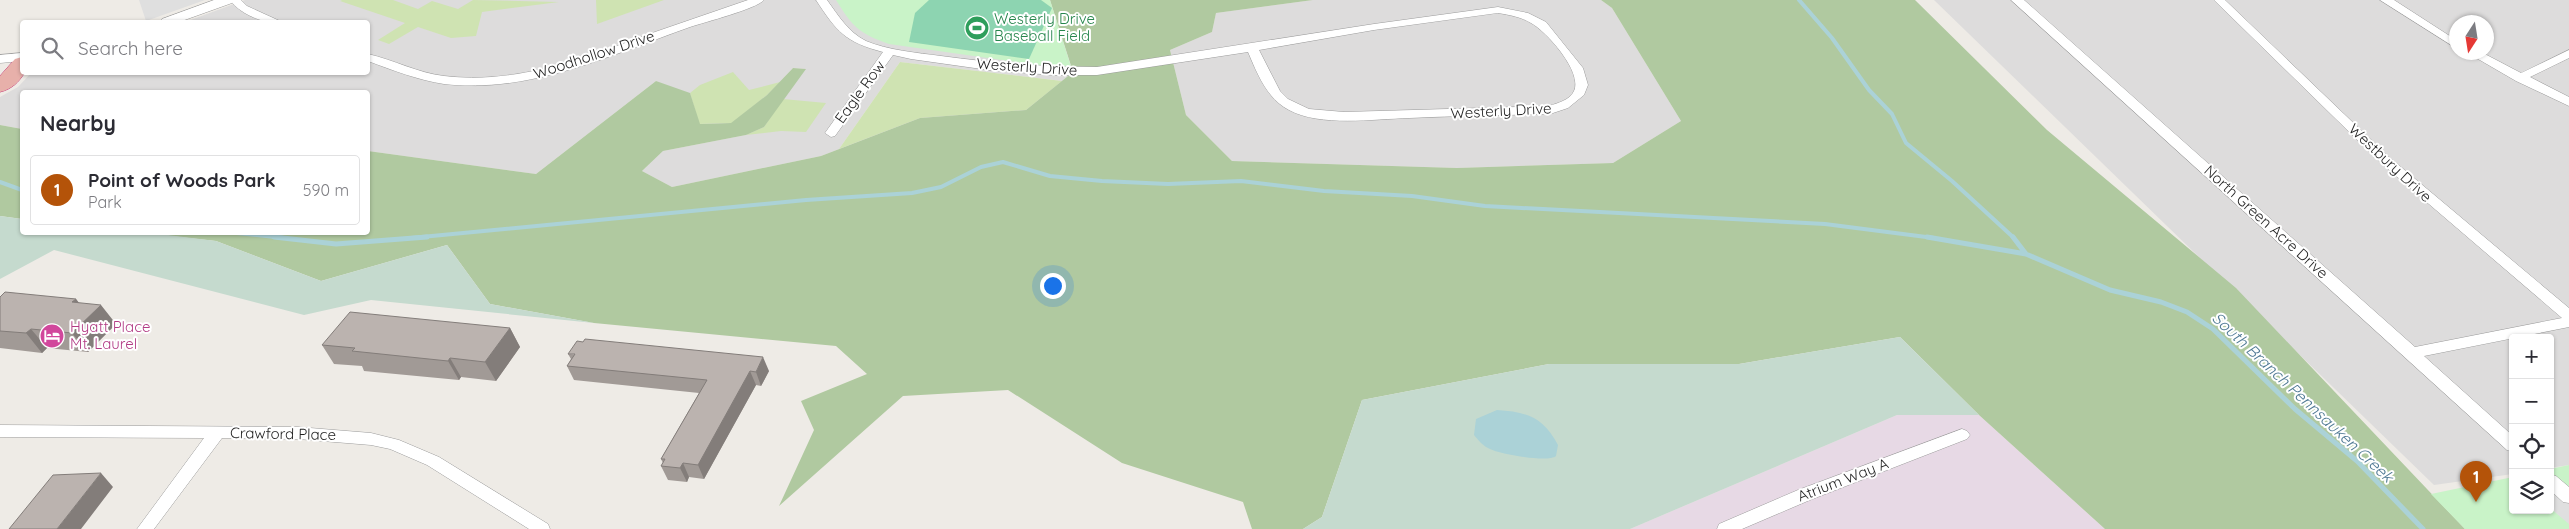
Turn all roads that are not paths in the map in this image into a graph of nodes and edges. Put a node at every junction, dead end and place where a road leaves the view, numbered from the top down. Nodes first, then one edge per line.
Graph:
1 (227, 0) edge
2 (235, 0) edge
3 (759, 0) edge
4 (821, 0) edge
5 (2017, 0) edge
6 (2219, 0) edge
7 (2386, 0) edge
8 (172, 20) edge
9 (271, 20) edge
10 (2449, 41) edge
11 (1252, 48) junction
12 (890, 52) junction
13 (2569, 53) edge
14 (20, 57) edge
15 (370, 58) edge
16 (0, 59) edge
17 (2485, 60) edge
18 (20, 66) edge
19 (2520, 78) junction
20 (0, 86) edge
21 (2569, 102) edge
22 (830, 132) dead end
23 (2569, 316) edge
24 (2569, 322) edge
25 (2412, 353) junction
26 (0, 431) edge
27 (217, 433) junction
28 (1962, 435) dead end
29 (2509, 442) edge
30 (2554, 484) edge
31 (2569, 497) edge
32 (144, 529) edge
33 (542, 529) edge
34 (1725, 529) edge

1 - 8 street
2 - 9 street
3 - 15 street, Woodhollow Drive
4 - 12 street, Westerly Drive
5 - 25 street, North Green Acre Drive
6 - 23 street, Westbury Drive
7 - 10 street
11 - 11 street, Westerly Drive
11 - 12 street, Westerly Drive
12 - 22 street, Eagle Row
13 - 19 street
14 - 16 street
17 - 19 street
18 - 20 highway
19 - 21 street
24 - 25 street
25 - 29 street, North Green Acre Drive
26 - 27 street, Crawford Place
27 - 32 street
27 - 33 street, Crawford Place
28 - 34 street, Atrium Way A
30 - 31 street

